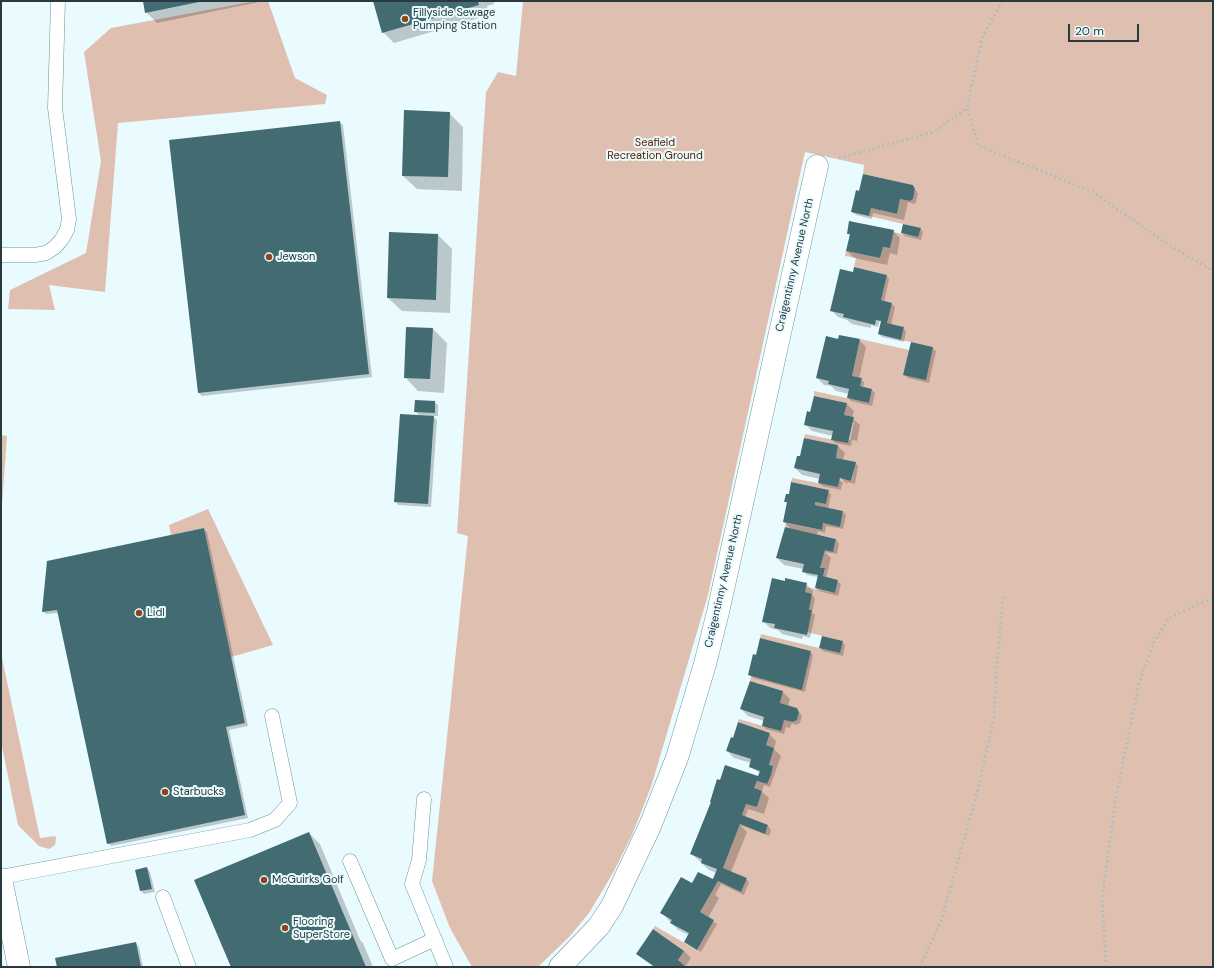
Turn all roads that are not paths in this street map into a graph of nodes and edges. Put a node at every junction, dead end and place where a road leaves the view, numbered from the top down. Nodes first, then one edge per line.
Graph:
1 (58, 1) edge
2 (817, 166) road end
3 (1, 255) edge
4 (272, 716) dead end
5 (424, 799) dead end
6 (350, 861) dead end
7 (1, 878) edge
8 (163, 897) dead end
9 (435, 939) junction
10 (19, 967) edge
11 (188, 967) edge
12 (446, 967) edge
13 (560, 967) edge

1 - 3 lane
2 - 13 street, Craigentinny Avenue North
4 - 7 lane
5 - 9 lane
6 - 9 lane
7 - 10 street
8 - 11 lane
9 - 12 lane

